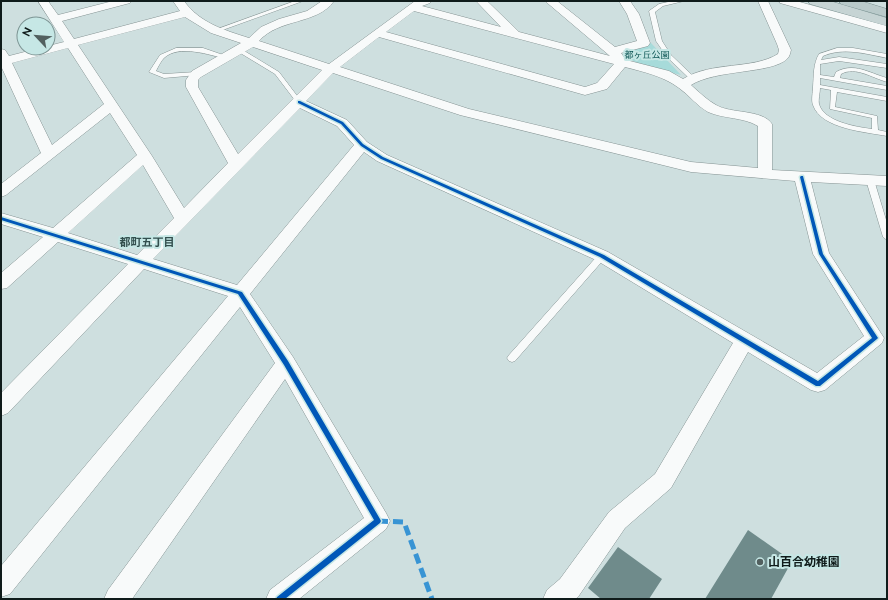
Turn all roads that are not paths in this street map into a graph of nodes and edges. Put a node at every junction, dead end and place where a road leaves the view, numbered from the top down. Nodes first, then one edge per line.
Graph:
1 (43, 1) edge
2 (126, 1) edge
3 (178, 1) edge
4 (300, 1) edge
5 (329, 1) edge
6 (426, 1) edge
7 (481, 1) edge
8 (624, 1) edge
9 (681, 1) edge
10 (763, 1) edge
11 (784, 1) edge
12 (815, 1) edge
13 (846, 1) edge
14 (882, 1) edge
15 (554, 2) edge
16 (887, 2) edge
17 (412, 7) junction
18 (186, 13) junction
19 (887, 13) edge
20 (53, 16) edge
21 (56, 19) edge
22 (56, 21) edge
23 (887, 22) edge
24 (887, 30) edge
25 (215, 31) junction
26 (377, 33) junction
27 (514, 33) junction
28 (70, 43) junction
29 (245, 46) junction
30 (613, 50) junction
31 (887, 56) edge
32 (226, 57) junction
33 (3, 59) edge
34 (622, 63) junction
35 (817, 63) junction
36 (887, 66) edge
37 (330, 68) junction
38 (196, 74) junction
39 (817, 76) junction
40 (837, 80) junction
41 (887, 80) edge
42 (687, 81) junction
43 (817, 86) junction
44 (887, 88) edge
45 (834, 89) junction
46 (887, 99) edge
47 (299, 102) junction
48 (112, 106) junction
49 (874, 132) junction
50 (887, 134) edge
51 (362, 145) junction
52 (49, 154) junction
53 (144, 156) junction
54 (236, 164) junction
55 (765, 173) junction
56 (802, 177) junction
57 (870, 180) junction
58 (887, 181) edge
59 (1, 192) edge
60 (1, 218) edge
61 (183, 219) junction
62 (55, 235) junction
63 (887, 237) edge
64 (602, 256) junction
65 (140, 262) junction
66 (1, 283) edge
67 (240, 293) junction
68 (744, 341) junction
69 (512, 358) dead end
70 (286, 364) junction
71 (1, 407) edge
72 (1, 585) edge
73 (117, 599) edge
74 (279, 599) edge
75 (556, 599) edge

1 - 20 street
2 - 21 street
3 - 18 street
4 - 25 lane
5 - 29 street
6 - 17 street
7 - 27 street
8 - 30 street
9 - 42 lane
10 - 42 street
11 - 24 street
12 - 23 highway
13 - 19 highway
14 - 16 highway
15 - 30 street
17 - 26 street
17 - 27 street
18 - 25 street
18 - 28 street
22 - 28 street
25 - 29 street
26 - 34 street
26 - 37 street
27 - 34 street
28 - 33 street
28 - 48 street
29 - 32 street
29 - 37 street
29 - 47 lane
30 - 34 street
31 - 35 lane
32 - 38 street
32 - 38 lane
33 - 52 street
34 - 42 street
35 - 36 lane
35 - 39 lane
37 - 47 street
37 - 55 street
38 - 54 street
39 - 40 lane
39 - 43 lane
40 - 41 lane
40 - 44 lane
42 - 55 street
43 - 45 lane
43 - 49 lane
45 - 46 lane
45 - 49 lane
47 - 51 street
47 - 54 street
48 - 52 street
48 - 53 street
49 - 50 lane
51 - 64 street
51 - 67 street
52 - 59 street
53 - 61 street
53 - 62 street
54 - 61 street
55 - 56 street
56 - 57 street
56 - 68 street
57 - 58 street
57 - 63 lane
60 - 62 street
61 - 65 street
62 - 65 street
62 - 66 street
64 - 68 street
64 - 69 lane
65 - 67 street
65 - 71 street
67 - 70 street
67 - 72 street
68 - 75 street
70 - 73 street
70 - 74 street

